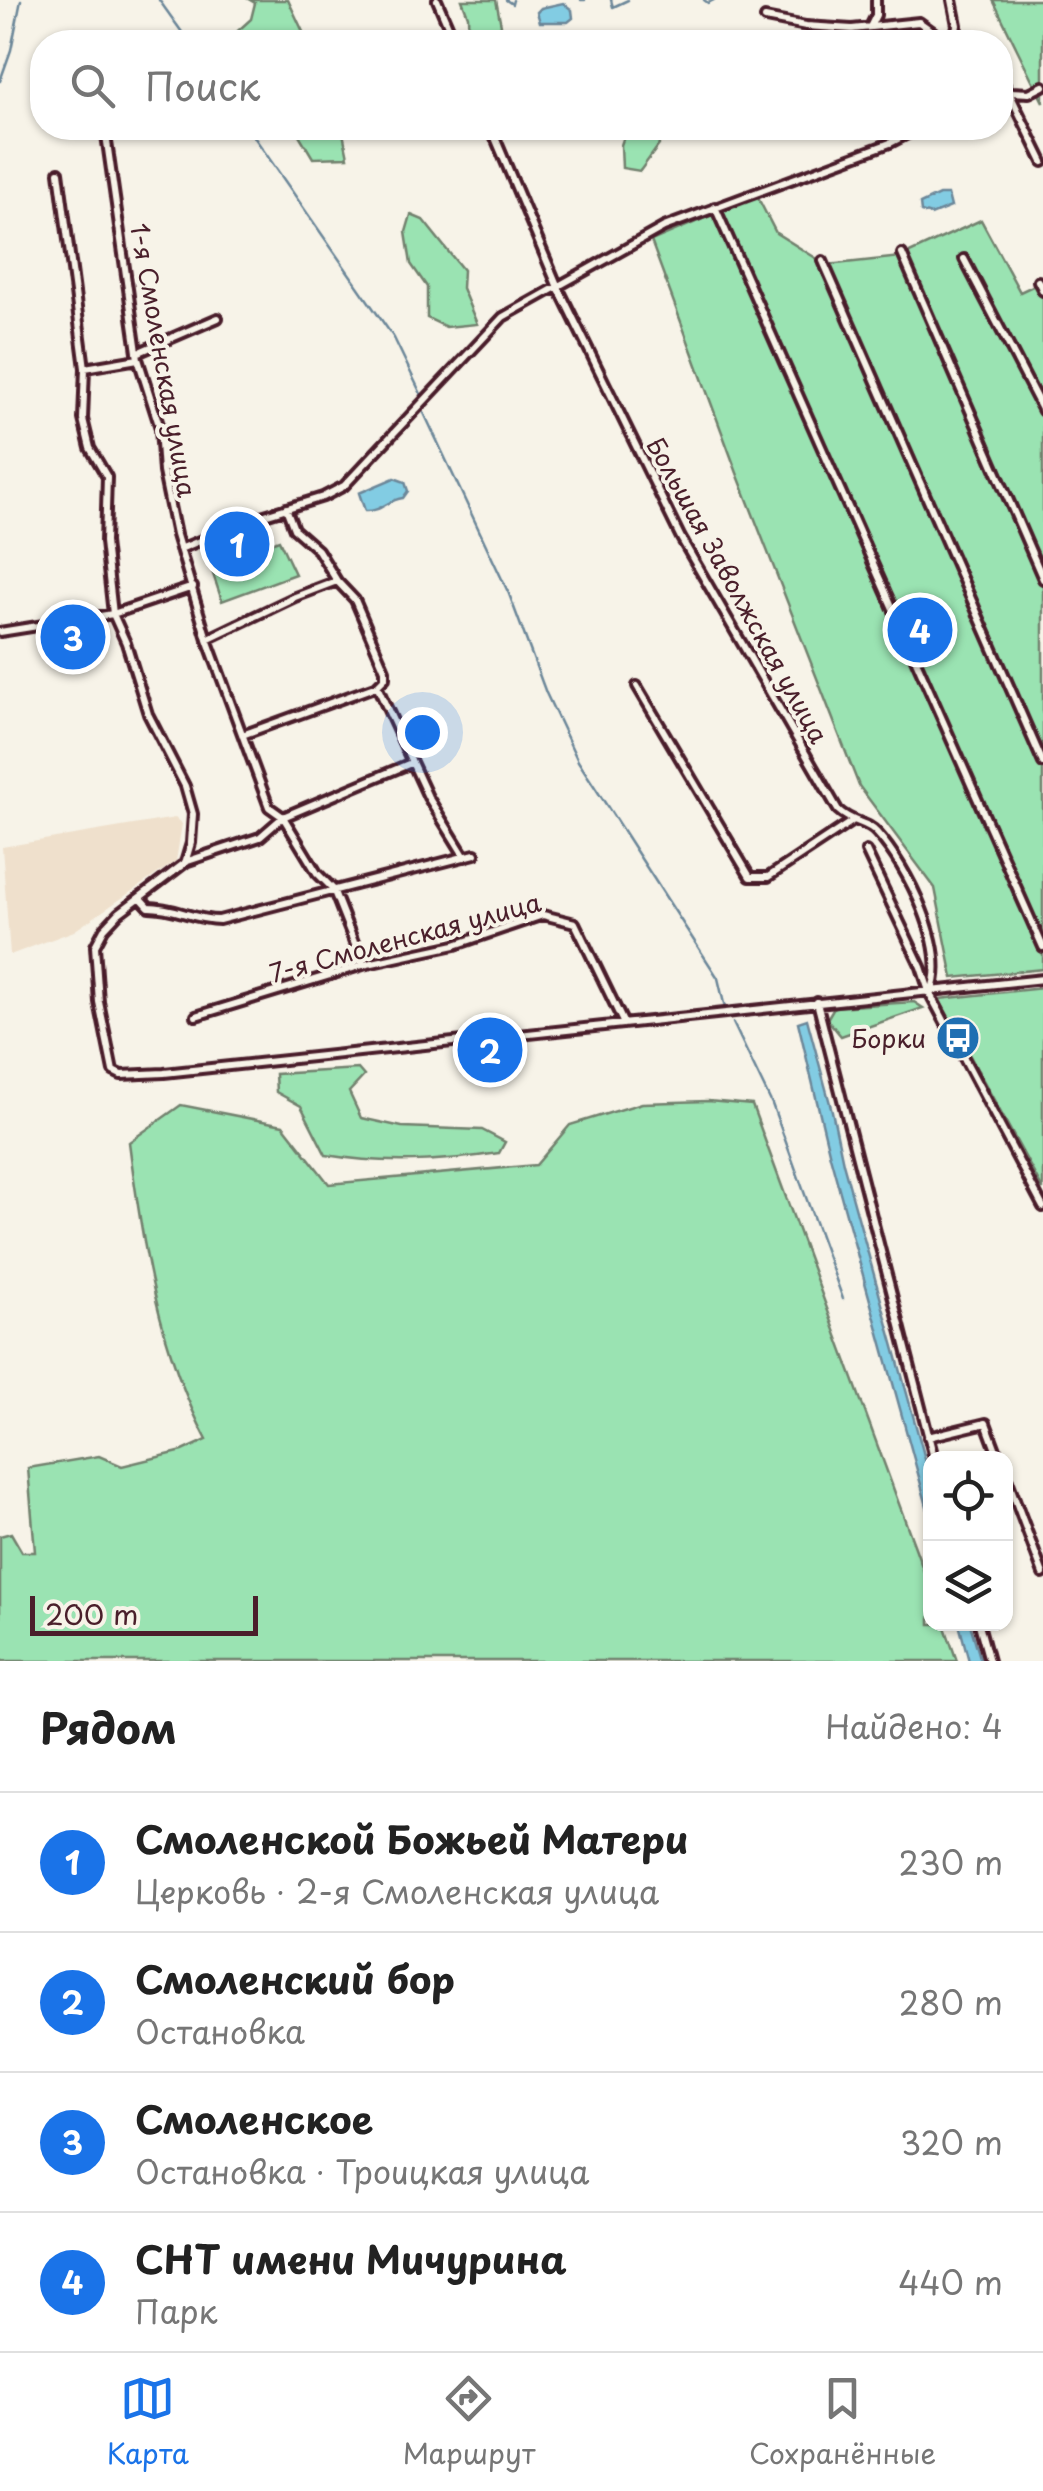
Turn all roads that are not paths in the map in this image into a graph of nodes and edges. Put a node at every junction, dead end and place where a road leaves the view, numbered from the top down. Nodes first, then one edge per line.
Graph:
1 (437, 0) edge
2 (876, 0) edge
3 (952, 0) edge
4 (765, 18) dead end
5 (870, 26) junction
6 (450, 30) edge
7 (932, 30) edge
8 (955, 30) edge
9 (1043, 86) edge
10 (1013, 92) edge
11 (1013, 94) edge
12 (107, 140) edge
13 (496, 140) edge
14 (896, 140) edge
15 (1043, 162) edge
16 (59, 172) dead end
17 (715, 207) junction
18 (902, 254) dead end
19 (964, 258) dead end
20 (824, 261) dead end
21 (1038, 281) dead end
22 (557, 285) junction
23 (1043, 291) edge
24 (218, 318) dead end
25 (137, 356) junction
26 (85, 368) junction
27 (1043, 411) edge
28 (286, 508) junction
29 (180, 548) junction
30 (1043, 579) edge
31 (338, 581) junction
32 (193, 587) junction
33 (114, 614) junction
34 (0, 632) edge
35 (208, 638) junction
36 (377, 686) junction
37 (637, 686) dead end
38 (245, 734) junction
39 (1043, 762) edge
40 (411, 764) junction
41 (283, 817) junction
42 (851, 822) junction
43 (866, 851) dead end
44 (474, 854) dead end
45 (466, 857) junction
46 (184, 862) junction
47 (333, 888) junction
48 (140, 897) junction
49 (1043, 946) edge
50 (364, 965) junction
51 (1043, 979) edge
52 (930, 994) junction
53 (817, 1002) junction
54 (196, 1016) dead end
55 (624, 1024) junction
56 (1043, 1207) edge
57 (928, 1436) junction
58 (932, 1451) edge
59 (996, 1451) edge
60 (1013, 1494) edge
61 (1043, 1574) edge
62 (981, 1631) edge
63 (989, 1661) edge

1 - 6 street
2 - 5 street
3 - 8 street
4 - 5 street
5 - 7 street
9 - 10 street
11 - 15 street
12 - 25 street, 1-я Смоленская улица
13 - 22 street, Большая Заволжская улица
14 - 17 street
16 - 26 street
17 - 22 street
17 - 49 street
18 - 30 street
19 - 27 street
20 - 39 street
21 - 23 street
22 - 28 street
22 - 42 street, Большая Заволжская улица
24 - 25 street
25 - 26 street
25 - 29 street, 1-я Смоленская улица
26 - 33 street
28 - 29 street
28 - 31 street
29 - 32 street, 1-я Смоленская улица
31 - 35 street
31 - 36 street
32 - 33 street
32 - 35 street, 1-я Смоленская улица
33 - 34 street
33 - 46 street
35 - 38 street, 1-я Смоленская улица
36 - 38 street
36 - 40 street
37 - 42 street
38 - 41 street, 1-я Смоленская улица
40 - 41 street
40 - 45 street
41 - 46 street
41 - 47 street, 1-я Смоленская улица
42 - 52 street, Большая Заволжская улица
43 - 52 street
44 - 45 street
45 - 47 street
46 - 48 street
47 - 48 street
47 - 50 street, 1-я Смоленская улица
48 - 55 street
50 - 54 street, 7-я Смоленская улица
50 - 55 street, 7-я Смоленская улица
51 - 52 street
52 - 53 street
52 - 56 street
53 - 55 street
53 - 57 street
57 - 58 street
57 - 59 street
60 - 61 street
62 - 63 street

